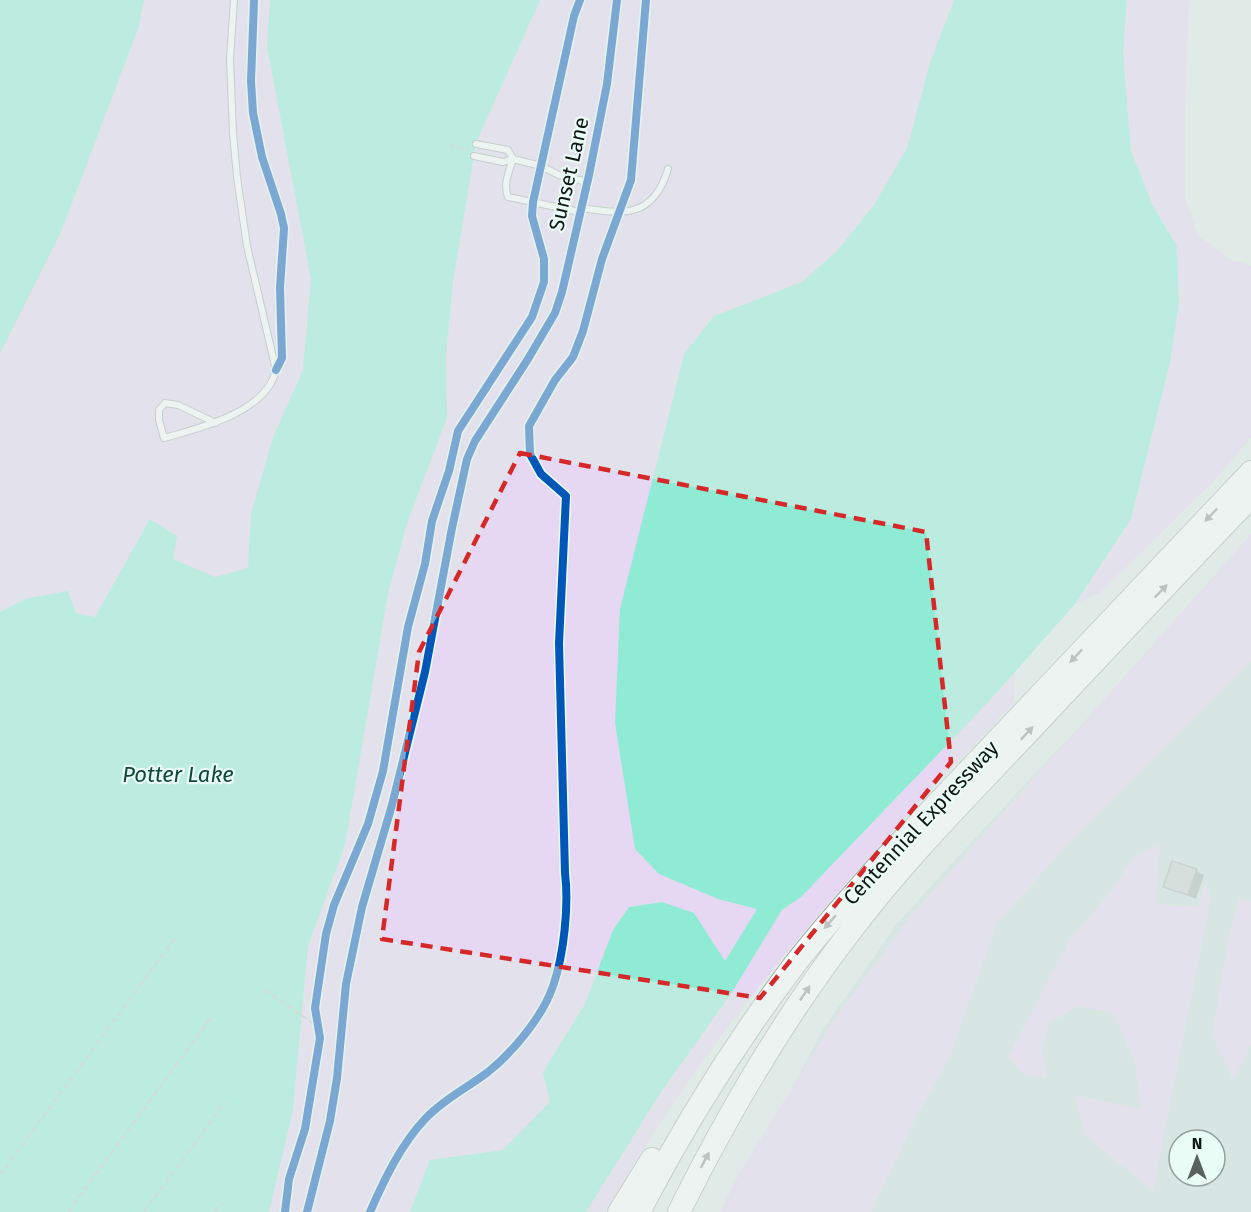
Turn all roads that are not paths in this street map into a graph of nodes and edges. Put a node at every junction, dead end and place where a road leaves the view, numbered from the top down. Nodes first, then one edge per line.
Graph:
1 (234, 0) edge
2 (617, 0) edge
3 (476, 144) dead end
4 (474, 156) dead end
5 (513, 159) junction
6 (668, 170) dead end
7 (588, 182) junction
8 (581, 210) junction
9 (216, 423) junction
10 (1251, 472) edge
11 (1251, 497) edge
12 (746, 1032) junction
13 (307, 1212) edge
14 (620, 1212) edge
15 (639, 1212) edge
16 (679, 1212) edge

1 - 9 lane
2 - 7 lane, Sunset Lane
3 - 5 lane
4 - 5 lane
5 - 7 lane
5 - 8 lane
6 - 8 lane
7 - 8 lane, Sunset Lane
8 - 13 lane, Sunset Lane
9 - 9 lane
10 -> 12 highway, Centennial Expressway
16 -> 11 highway, Centennial Expressway
12 - 14 highway
12 - 15 highway, Centennial Expressway

